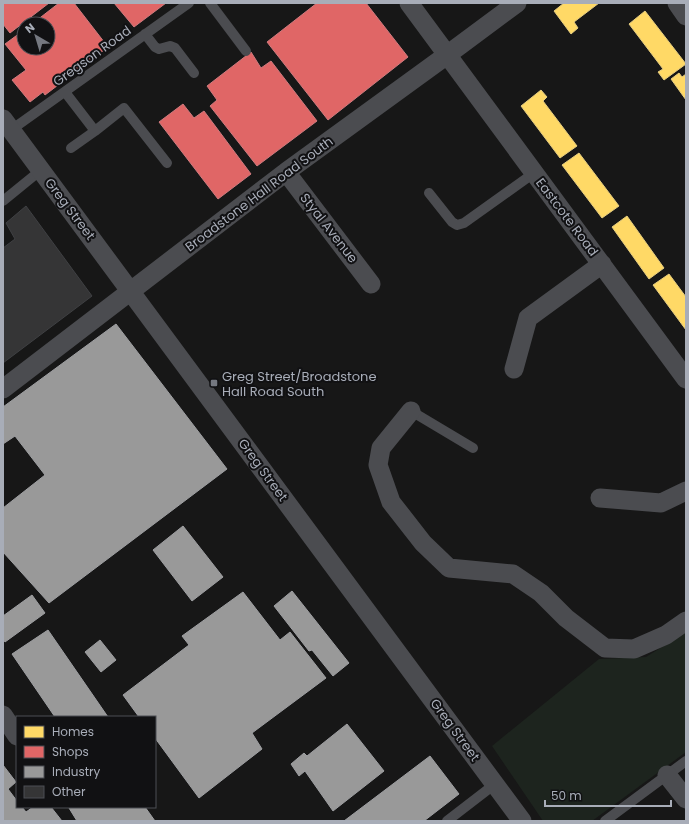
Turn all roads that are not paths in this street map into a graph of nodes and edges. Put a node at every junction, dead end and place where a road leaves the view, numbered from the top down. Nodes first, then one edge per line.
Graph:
1 (189, 3) edge
2 (210, 3) edge
3 (409, 3) edge
4 (517, 3) edge
5 (677, 3) edge
6 (686, 16) edge
7 (145, 34) junction
8 (246, 51) dead end
9 (448, 55) junction
10 (194, 73) dead end
11 (65, 92) junction
12 (7, 124) edge
13 (95, 131) junction
14 (71, 148) dead end
15 (167, 163) dead end
16 (41, 170) junction
17 (286, 172) junction
18 (534, 173) junction
19 (429, 193) dead end
20 (3, 201) edge
21 (602, 264) junction
22 (371, 284) dead end
23 (131, 291) junction
24 (514, 369) dead end
25 (686, 379) edge
26 (3, 388) edge
27 (411, 411) joint
28 (473, 448) dead end
29 (686, 491) edge
30 (600, 498) dead end
31 (686, 621) edge
32 (3, 715) edge
33 (16, 734) edge
34 (686, 761) edge
35 (667, 775) junction
36 (495, 784) junction
37 (686, 799) edge
38 (447, 821) edge
39 (522, 821) edge
40 (605, 821) edge

1 - 7 lane, Gregson Road
2 - 8 lane
3 - 9 street, Eastcote Road
4 - 9 street, Broadstone Hall Road South
5 - 6 street
7 - 10 lane
7 - 11 lane, Gregson Road
9 - 17 street, Broadstone Hall Road South
9 - 18 street, Eastcote Road
11 - 12 lane, Gregson Road
11 - 13 lane
12 - 16 street, Greg Street
13 - 14 lane
13 - 15 lane
16 - 20 lane
16 - 23 street, Greg Street
17 - 22 street, Styal Avenue
17 - 23 street, Broadstone Hall Road South
18 - 19 lane
18 - 21 street, Eastcote Road
21 - 24 street
21 - 25 street, Eastcote Road
23 - 26 street, Broadstone Hall Road South
23 - 36 street, Greg Street
27 - 28 lane
27 - 31 street
29 - 30 street
32 - 33 street
34 - 35 lane
35 - 37 street
35 - 40 lane
36 - 38 lane
36 - 39 street, Greg Street

